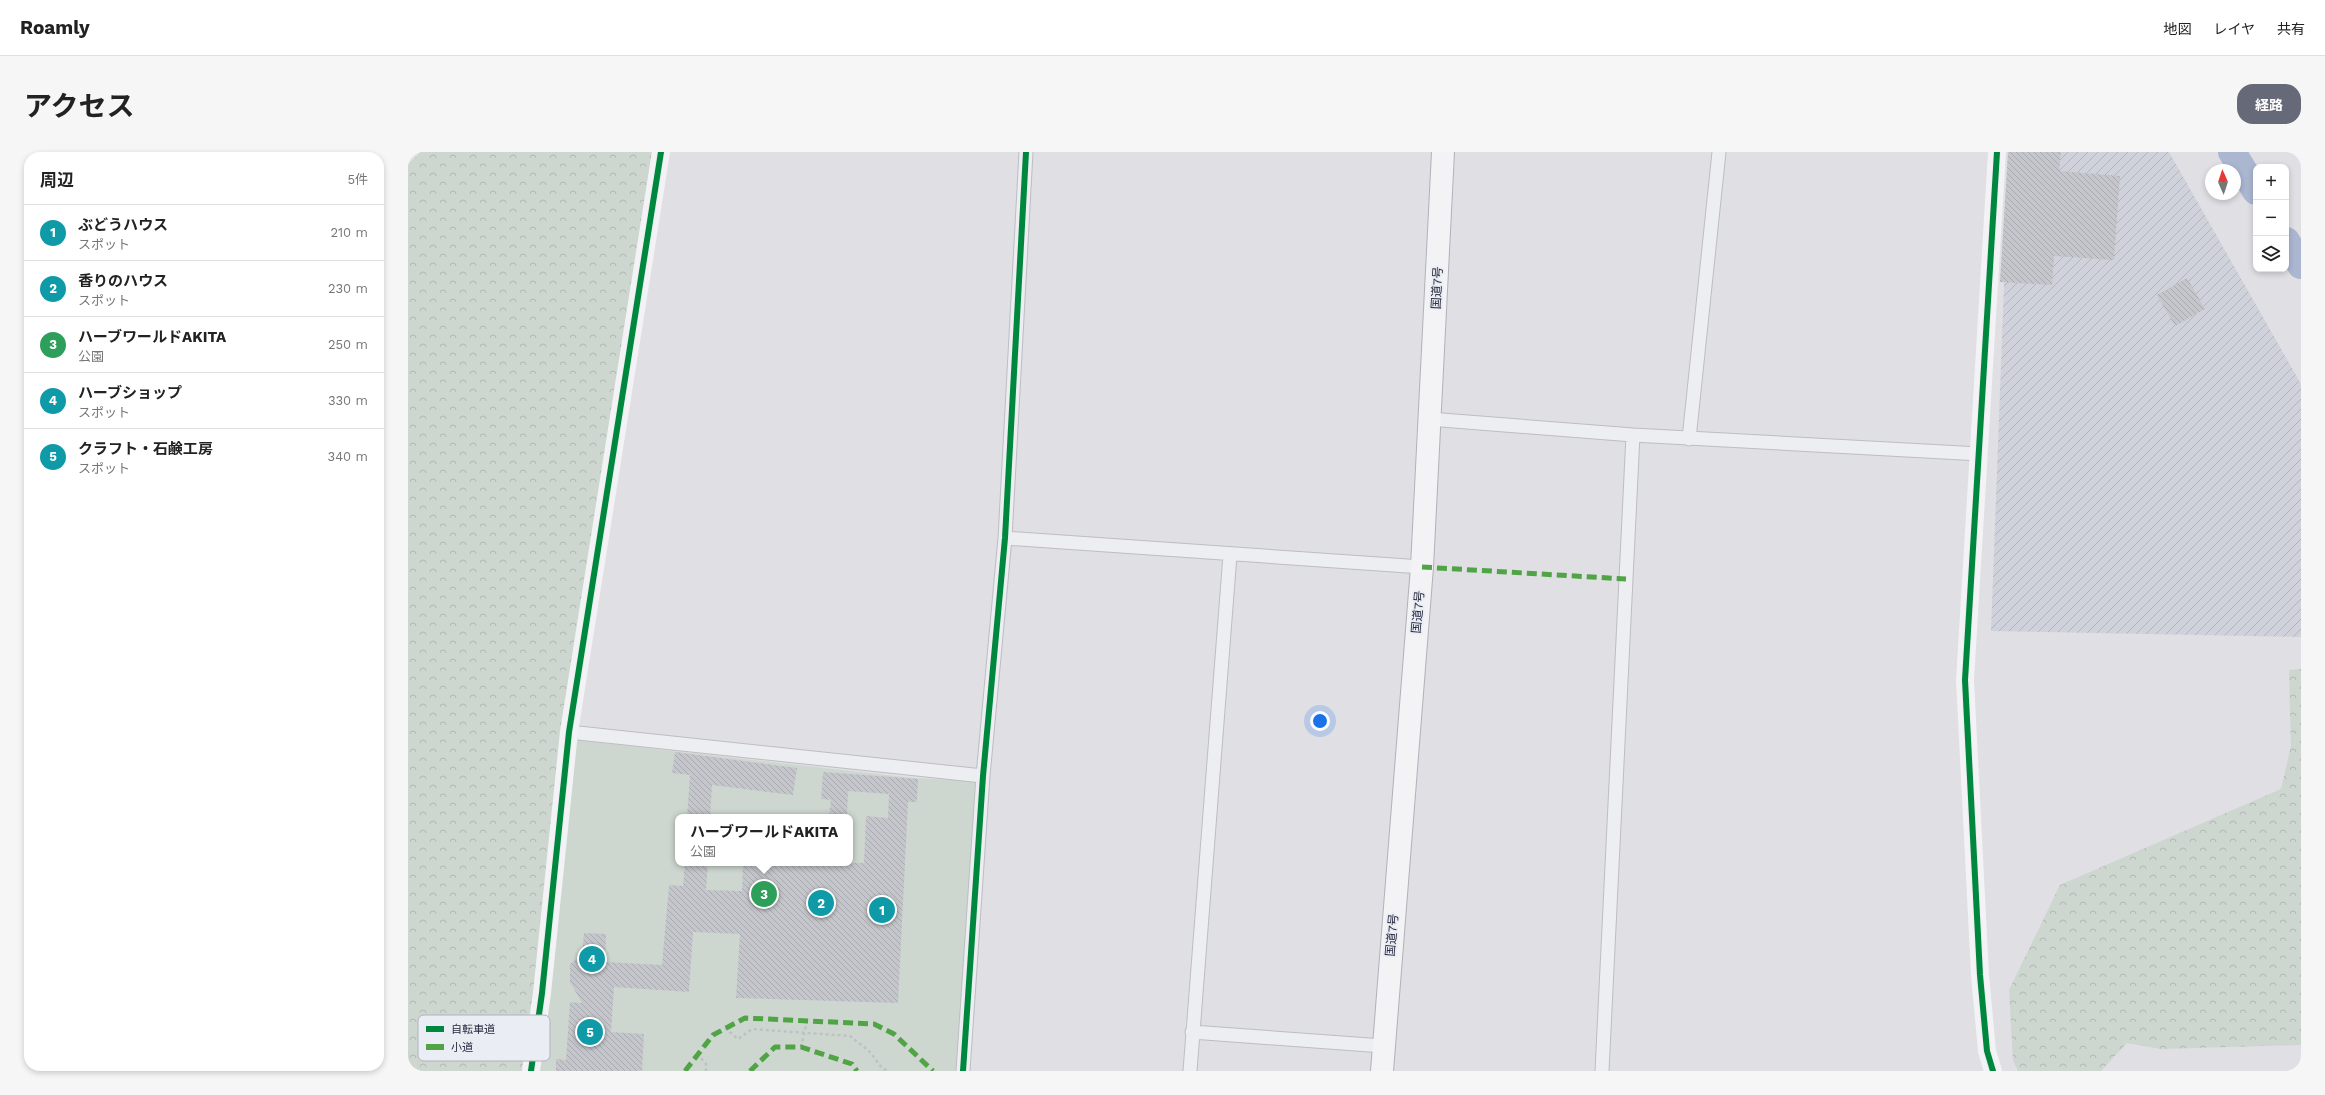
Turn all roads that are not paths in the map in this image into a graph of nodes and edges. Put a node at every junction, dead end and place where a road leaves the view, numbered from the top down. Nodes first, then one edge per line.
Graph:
1 (661, 152) edge
2 (1026, 152) edge
3 (1443, 152) edge
4 (1719, 152) edge
5 (1998, 152) edge
6 (1429, 419) junction
7 (1633, 435) junction
8 (1690, 439) junction
9 (1980, 454) junction
10 (1005, 538) junction
11 (1230, 555) junction
12 (1422, 567) junction
13 (569, 732) junction
14 (982, 776) junction
15 (539, 1015) edge
16 (1192, 1032) junction
17 (1383, 1046) junction
18 (532, 1061) edge
19 (531, 1071) edge
20 (963, 1071) edge
21 (1190, 1071) edge
22 (1382, 1071) edge
23 (1602, 1071) edge
24 (1993, 1071) edge

1 - 13 street
2 - 10 street
3 - 6 highway, 国道7号
4 - 8 street
5 - 9 street
6 - 7 street
6 - 12 highway, 国道7号
7 - 8 street
7 - 23 street
8 - 9 street
9 - 24 street
10 - 11 street
10 - 14 street
11 - 12 street
11 - 16 street
12 - 17 highway, 国道7号
13 - 14 street
13 - 15 street
14 - 20 street
16 - 17 street
16 - 21 street
17 - 22 highway, 国道7号
18 - 19 street

